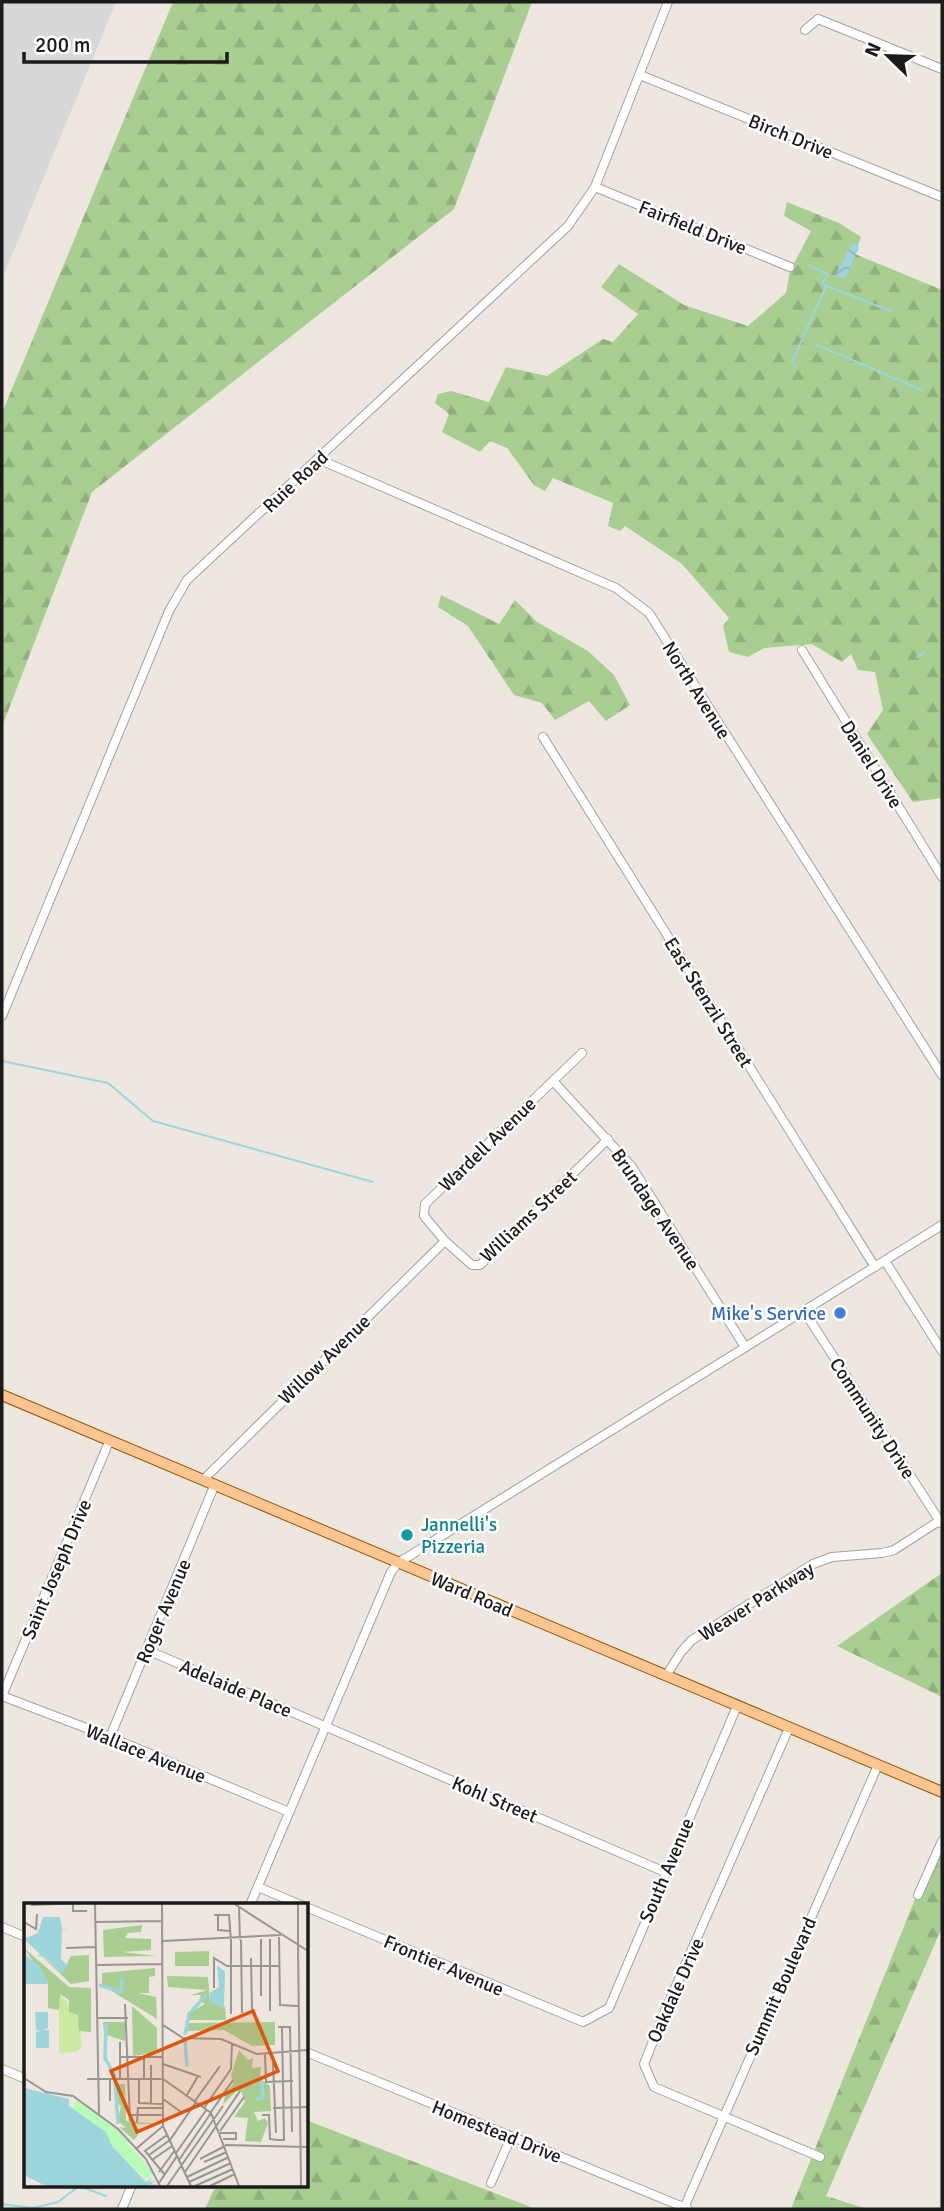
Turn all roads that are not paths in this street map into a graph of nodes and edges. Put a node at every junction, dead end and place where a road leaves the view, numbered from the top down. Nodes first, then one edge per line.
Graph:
1 (668, 2) edge
2 (805, 30) dead end
3 (942, 69) edge
4 (640, 75) junction
5 (595, 187) junction
6 (942, 197) edge
7 (790, 267) dead end
8 (318, 459) junction
9 (802, 650) dead end
10 (543, 737) dead end
11 (942, 877) edge
12 (2, 1016) edge
13 (582, 1053) dead end
14 (942, 1075) edge
15 (553, 1081) junction
16 (608, 1139) junction
17 (942, 1225) edge
18 (445, 1241) junction
19 (885, 1261) junction
20 (875, 1267) junction
21 (804, 1311) junction
22 (745, 1348) junction
23 (942, 1351) edge
24 (2, 1395) edge
25 (109, 1442) junction
26 (204, 1479) junction
27 (215, 1484) junction
28 (941, 1523) edge
29 (398, 1563) junction
30 (147, 1650) junction
31 (666, 1676) junction
32 (2, 1696) edge
33 (737, 1706) junction
34 (325, 1727) junction
35 (789, 1728) junction
36 (110, 1737) junction
37 (878, 1765) junction
38 (942, 1792) edge
39 (289, 1812) junction
40 (942, 1841) edge
41 (665, 1872) junction
42 (258, 1887) junction
43 (918, 1895) dead end
44 (251, 1903) edge
45 (296, 1903) edge
46 (308, 1908) edge
47 (2, 1927) edge
48 (24, 1936) edge
49 (583, 2022) joint
50 (308, 2053) edge
51 (2, 2069) edge
52 (24, 2078) edge
53 (723, 2116) junction
54 (511, 2137) junction
55 (820, 2157) dead end
56 (491, 2183) dead end
57 (132, 2186) edge
58 (686, 2208) edge
59 (122, 2209) edge

1 - 4 street, Ruie Road
2 - 3 street
4 - 5 street, Ruie Road
4 - 6 street, Birch Drive
5 - 7 street, Fairfield Drive
5 - 8 street, Ruie Road
8 - 12 street, Ruie Road
8 - 14 street, North Avenue
9 - 11 street, Daniel Drive
10 - 20 street, East Stenzil Street
13 - 15 street, Wardell Avenue
15 - 16 street, Brundage Avenue
15 - 18 street, Wardell Avenue
16 - 18 street, Williams Street
16 - 22 street, Brundage Avenue
17 - 19 street
18 - 26 street, Willow Avenue
19 - 20 street
19 - 23 street
20 - 21 street
21 - 22 street
21 - 28 street, Community Drive
22 - 29 street
24 - 25 main road, Ward Road
25 - 26 main road, Ward Road
25 - 32 street, Saint Joseph Drive
26 - 27 main road, Ward Road
27 - 29 main road, Ward Road
27 - 30 street, Roger Avenue
28 - 31 street, Weaver Parkway
29 - 31 main road, Ward Road
29 - 34 street
30 - 34 street, Adelaide Place
30 - 36 street, Roger Avenue
31 - 33 main road, Ward Road
32 - 36 street, Wallace Avenue
33 - 35 main road, Ward Road
33 - 41 street, South Avenue
34 - 39 street
34 - 41 street, Kohl Street
35 - 37 main road, Ward Road
35 - 53 street, Oakdale Drive
36 - 39 street, Wallace Avenue
37 - 38 main road, Ward Road
37 - 53 street, Summit Boulevard
39 - 42 street
40 - 43 street
41 - 49 street, South Avenue
42 - 44 street
42 - 45 street
46 - 49 street, Frontier Avenue
47 - 48 street
50 - 54 street, Homestead Drive
51 - 52 street
53 - 55 street, Oakdale Drive
53 - 58 street, Summit Boulevard
54 - 56 street
54 - 58 street, Homestead Drive
57 - 59 street

